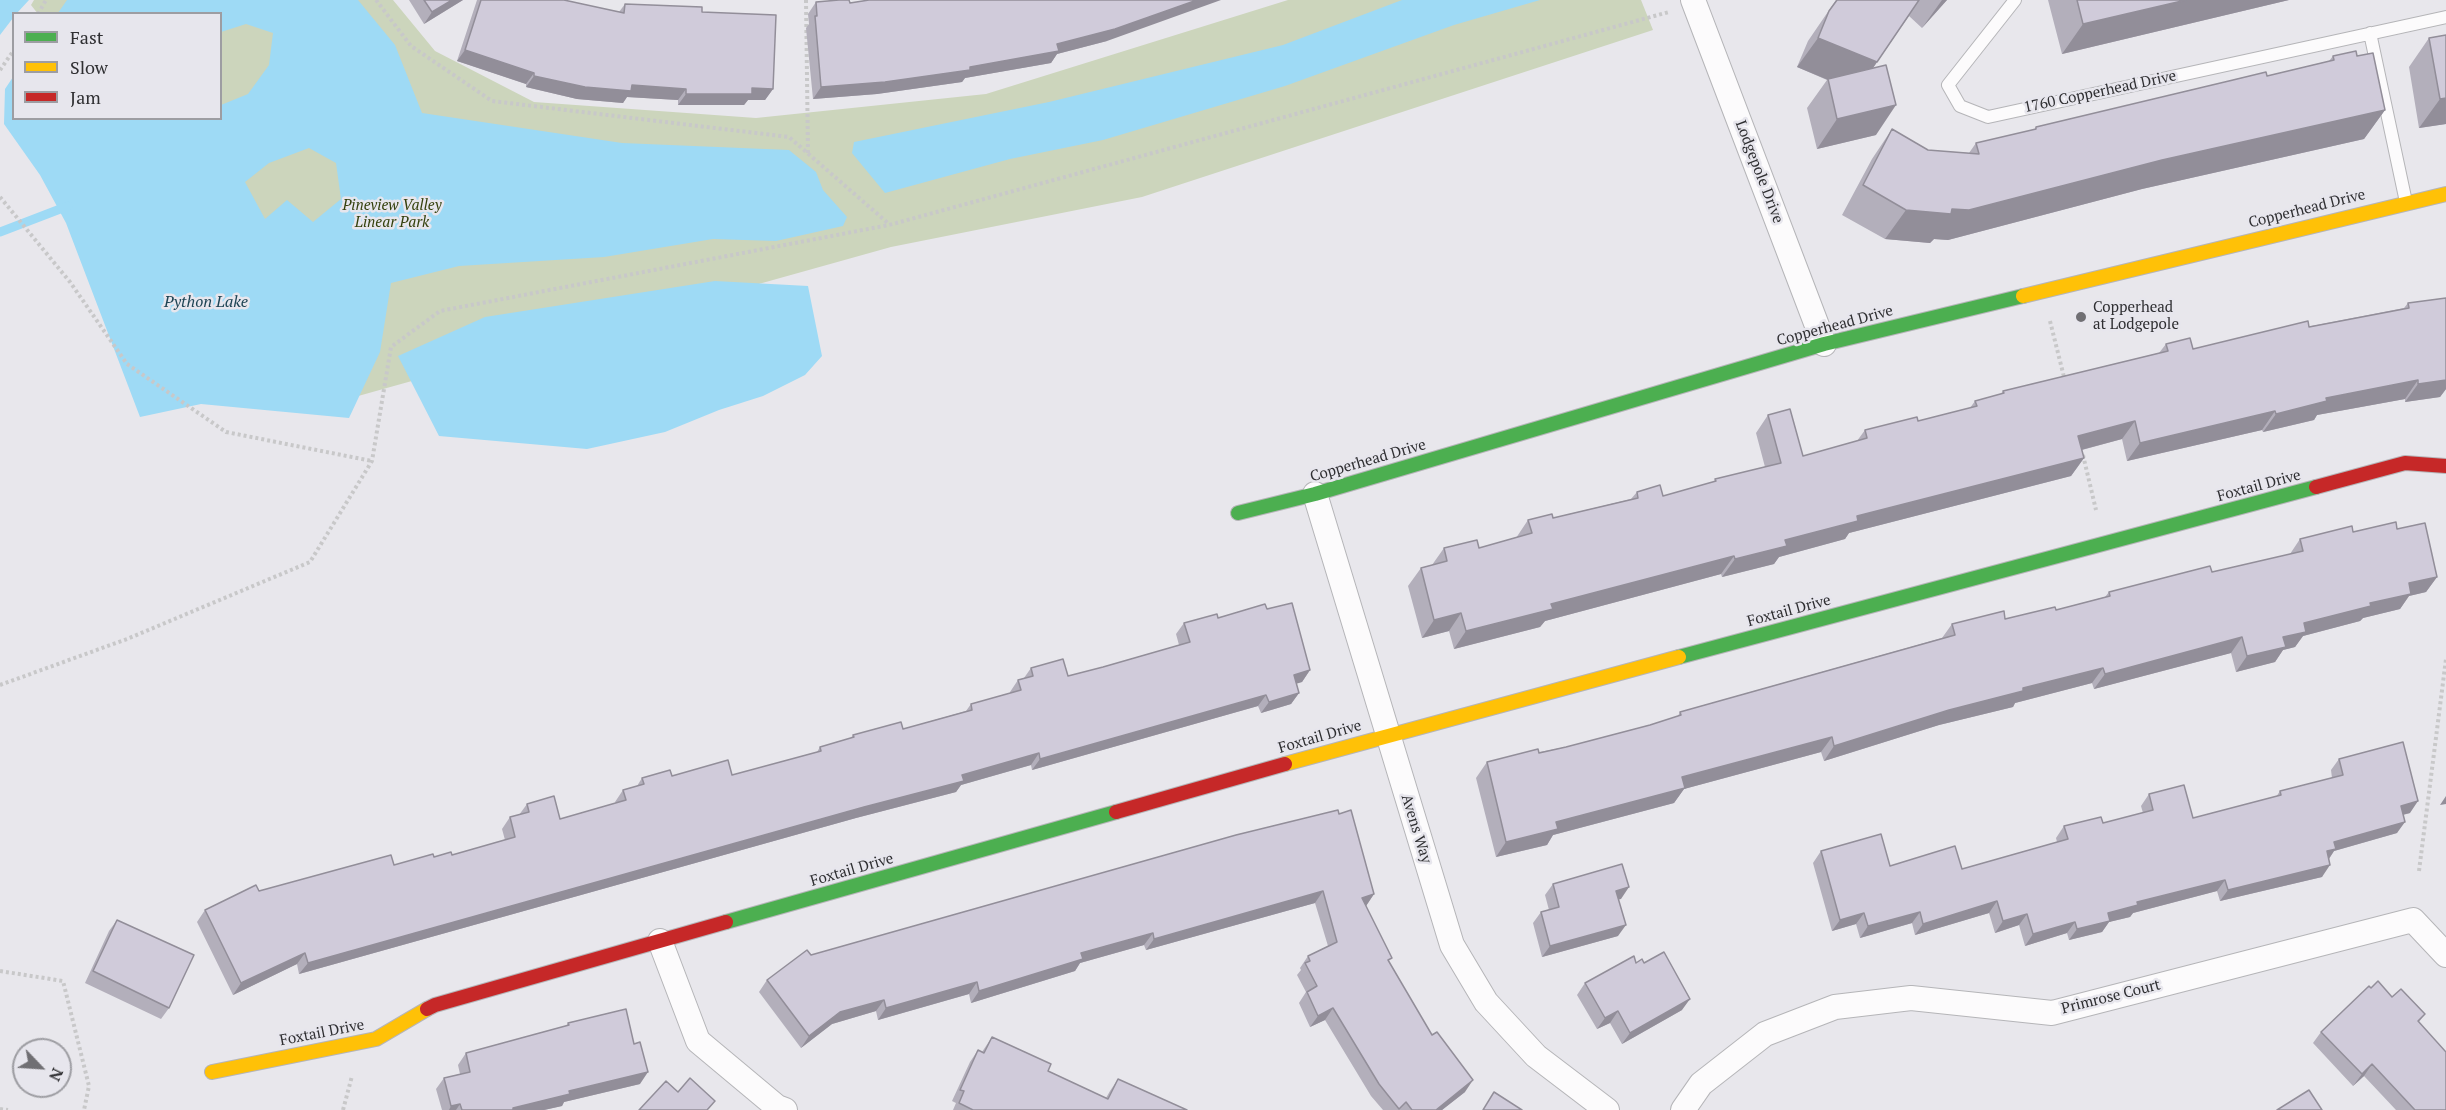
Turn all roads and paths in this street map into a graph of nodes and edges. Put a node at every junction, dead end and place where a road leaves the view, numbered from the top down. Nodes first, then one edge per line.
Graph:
1 (376, 0) edge
2 (806, 0) edge
3 (1693, 0) edge
4 (2015, 0) edge
5 (1670, 12) dead end
6 (2446, 17) edge
7 (2370, 33) junction
8 (12, 53) edge
9 (0, 70) edge
10 (808, 154) junction
11 (2446, 194) edge
12 (0, 197) edge
13 (2406, 202) junction
14 (890, 225) junction
15 (2043, 291) junction
16 (1824, 344) junction
17 (2066, 386) edge
18 (2082, 454) edge
19 (372, 461) junction
20 (2446, 466) edge
21 (1315, 494) junction
22 (2096, 510) dead end
23 (1238, 513) dead end
24 (2446, 659) edge
25 (0, 685) edge
26 (1388, 735) junction
27 (2419, 871) dead end
28 (660, 941) junction
29 (2446, 955) edge
30 (0, 972) edge
31 (212, 1072) dead end
32 (0, 1109) edge
33 (8, 1110) edge
34 (84, 1110) edge
35 (784, 1110) edge
36 (1607, 1110) edge
37 (1683, 1110) edge

1 - 10 path
2 - 10 path
3 - 16 street, Lodgepole Drive
4 - 7 lane, 1760 Copperhead Drive
5 - 14 path
6 - 7 lane, 1760 Copperhead Drive
7 - 13 lane
8 - 9 path
10 - 14 path
11 - 13 street, Copperhead Drive
12 - 19 path
13 - 15 street, Copperhead Drive
14 - 19 path
15 - 16 street, Copperhead Drive
15 - 17 path
16 - 21 street, Copperhead Drive
18 - 22 path
19 - 25 path
20 - 26 street, Foxtail Drive
21 - 23 street, Copperhead Drive
21 - 26 street, Avens Way
24 - 27 path
26 - 28 street, Foxtail Drive
26 - 36 street, Avens Way
28 - 31 street, Foxtail Drive
28 - 35 street
29 - 37 street, Primrose Court
30 - 34 path
32 - 33 path

